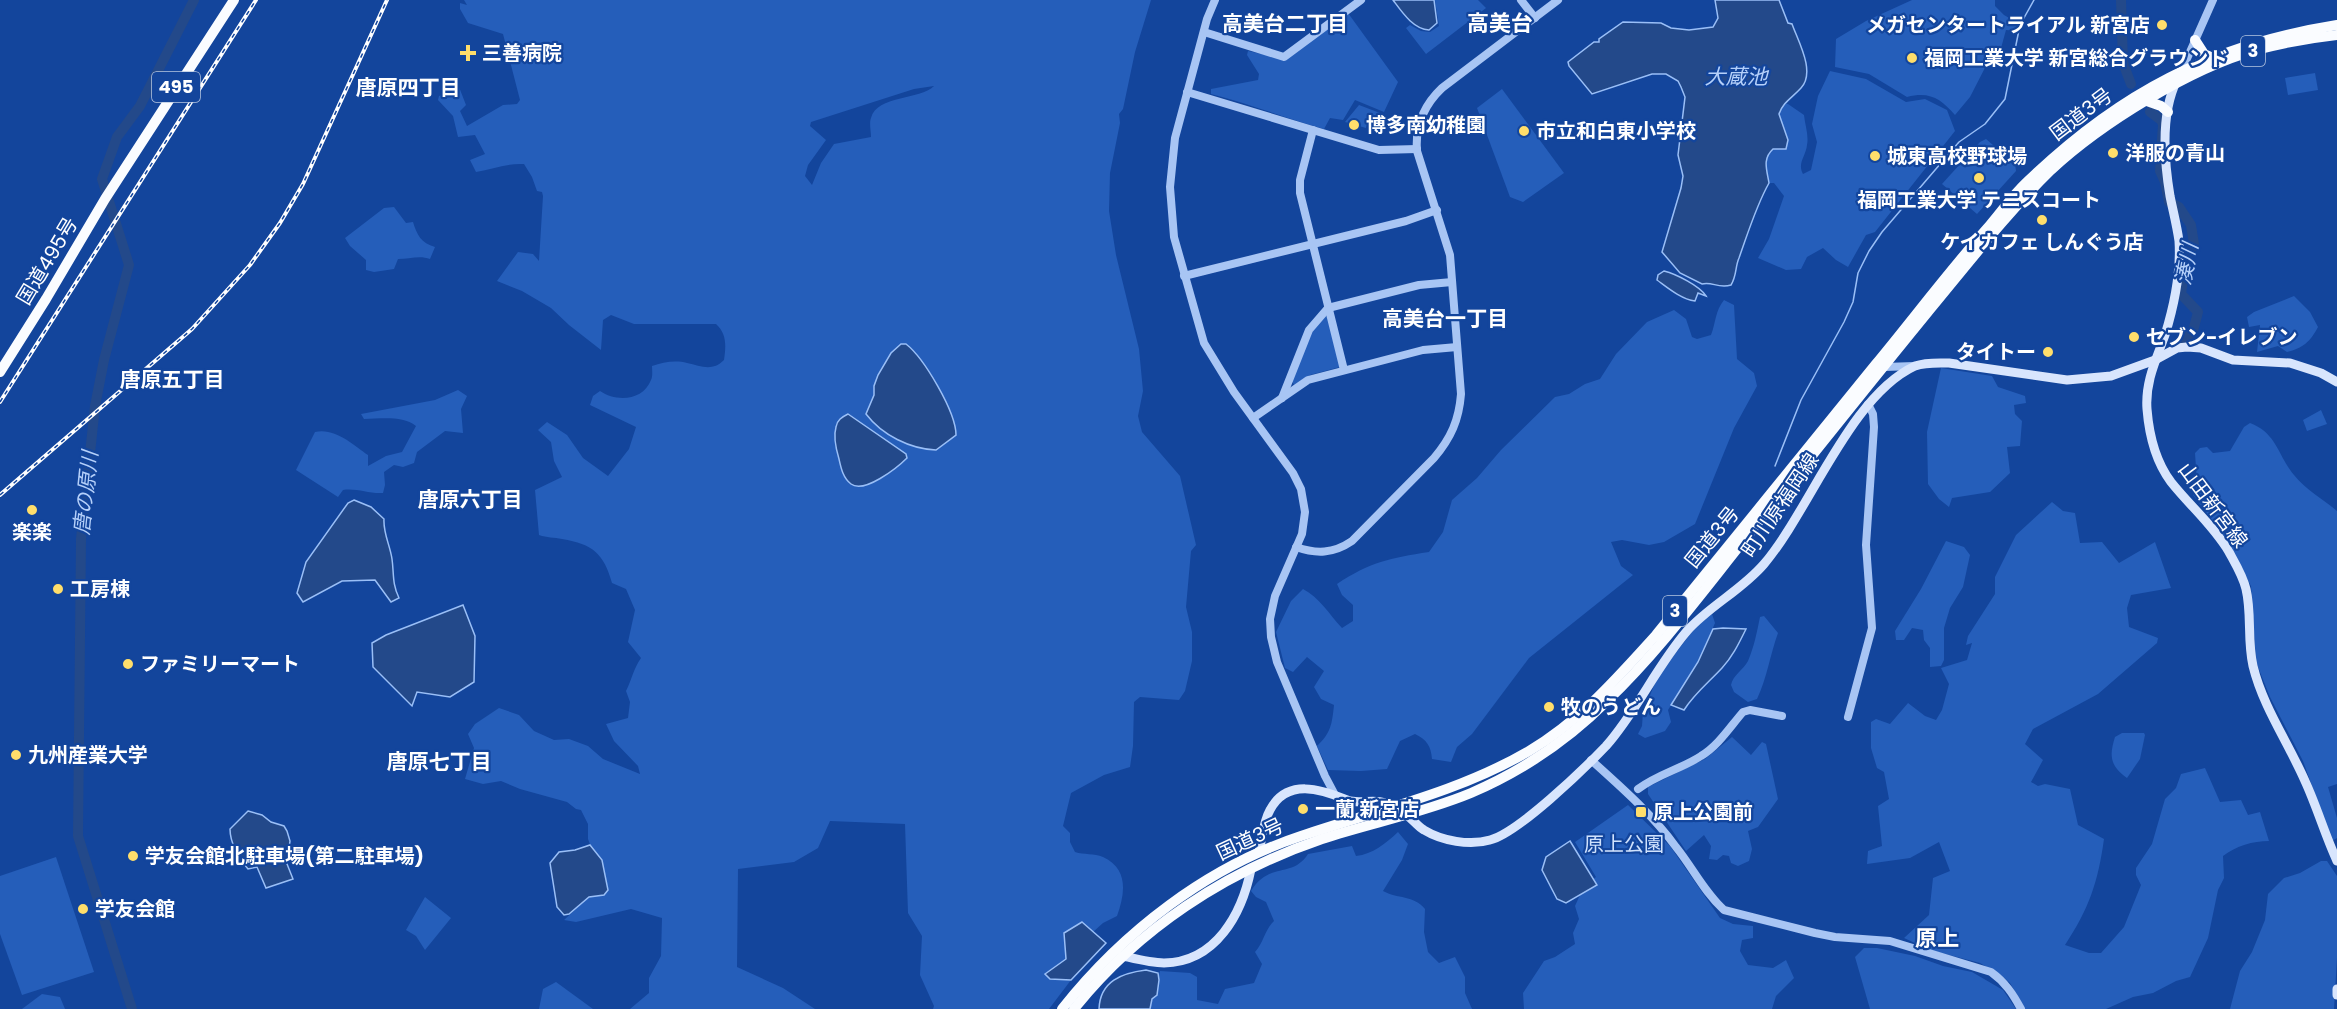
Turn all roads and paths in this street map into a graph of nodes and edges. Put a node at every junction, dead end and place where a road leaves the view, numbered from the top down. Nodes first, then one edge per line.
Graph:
1 (234, 0) edge
2 (1215, 0) edge
3 (1361, 0) edge
4 (1521, 0) edge
5 (1558, 0) edge
6 (2213, 0) edge
7 (1535, 18) junction
8 (2337, 25) edge
9 (1204, 32) junction
10 (2337, 35) edge
11 (2195, 40) junction
12 (2211, 57) junction
13 (2182, 70) junction
14 (2174, 86) junction
15 (1187, 92) junction
16 (2147, 102) junction
17 (2168, 112) junction
18 (1313, 130) junction
19 (1417, 149) junction
20 (1437, 210) junction
21 (1312, 244) junction
22 (1184, 276) junction
23 (1452, 282) junction
24 (1328, 308) junction
25 (1457, 347) junction
26 (2155, 360) junction
27 (1881, 365) junction
28 (1916, 366) junction
29 (1344, 370) junction
30 (0, 372) edge
31 (2337, 382) edge
32 (1282, 398) junction
33 (1868, 405) junction
34 (1253, 418) junction
35 (1296, 547) junction
36 (1782, 716) dead end
37 (1848, 717) dead end
38 (1591, 760) junction
39 (1638, 789) dead end
40 (1334, 793) junction
41 (1391, 808) junction
42 (1406, 815) junction
43 (1259, 852) junction
44 (2337, 861) edge
45 (1251, 869) junction
46 (1123, 956) junction
47 (2337, 989) edge
48 (2337, 995) edge
49 (1062, 1009) edge
50 (1074, 1009) edge
51 (2021, 1009) edge

1 - 30 highway, 国道495号 / 495
2 - 9 street
3 - 9 street
4 - 7 street
5 - 7 street
6 - 11 street
7 - 19 street
8 - 12 highway, 国道3号 / 3
9 - 15 street
10 - 14 highway, 国道3号 / 3
11 - 12 highway
11 - 13 street
12 - 13 highway, 国道3号 / 3
13 - 14 main road, 山田新宮線
13 - 27 highway, 国道3号 / 3
14 - 16 highway, 国道3号 / 3
14 - 17 main road, 山田新宮線
15 - 18 street
15 - 22 street
16 - 17 highway
16 - 27 highway, 国道3号 / 3
17 - 26 main road, 山田新宮線
18 - 19 street
18 - 21 street
19 - 20 street
20 - 21 street
20 - 23 street
21 - 22 street
21 - 24 street
22 - 34 street
23 - 24 street
23 - 25 street
24 - 29 street
24 - 32 street
25 - 29 street
25 - 35 street
26 - 28 main road, 町川原福岡線
26 - 31 main road, 町川原福岡線
26 - 44 main road, 山田新宮線
27 - 28 street
27 - 41 highway, 国道3号 / 3
27 - 42 highway, 国道3号 / 3
28 - 33 main road, 町川原福岡線
29 - 32 street
32 - 34 street
33 - 37 street
33 - 38 main road, 町川原福岡線
34 - 35 street
35 - 40 street
36 - 39 street
38 - 42 main road, 町川原福岡線
38 - 51 street
40 - 41 main road, 町川原福岡線
40 - 43 main road, 町川原福岡線
41 - 42 main road, 町川原福岡線
41 - 43 highway, 国道3号 / 3
42 - 45 highway, 国道3号 / 3
43 - 49 highway, 国道3号 / 3
45 - 46 highway, 国道3号 / 3
45 - 46 main road
46 - 50 highway, 国道3号 / 3
47 - 48 main road

